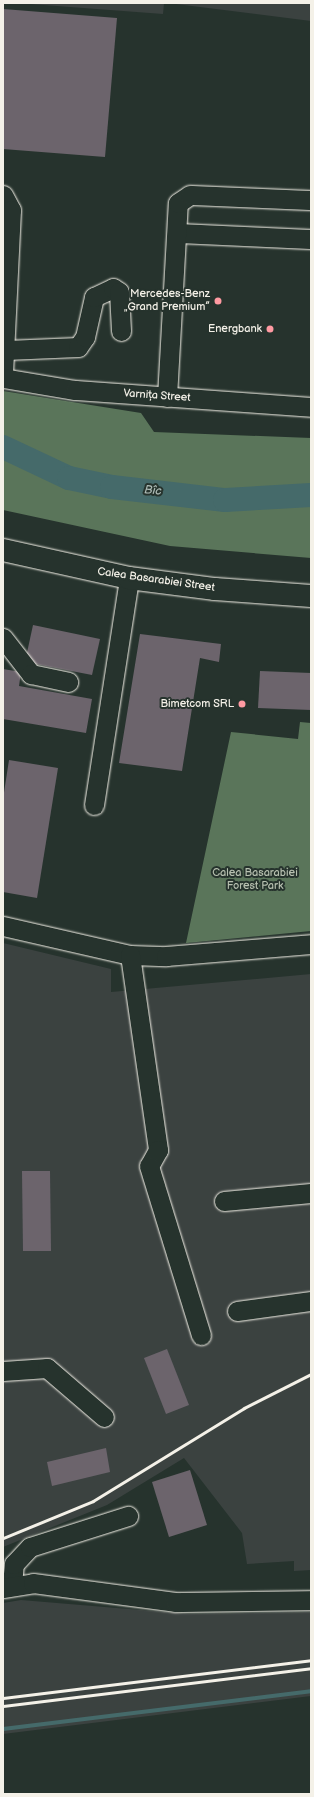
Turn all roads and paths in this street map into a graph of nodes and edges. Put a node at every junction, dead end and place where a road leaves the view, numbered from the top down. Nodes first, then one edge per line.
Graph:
1 (3, 195) edge
2 (311, 200) edge
3 (177, 233) junction
4 (311, 239) edge
5 (5, 263) edge
6 (120, 331) dead end
7 (6, 350) junction
8 (3, 374) edge
9 (3, 378) edge
10 (168, 397) junction
11 (311, 407) edge
12 (3, 550) edge
13 (129, 578) junction
14 (311, 596) edge
15 (3, 638) edge
16 (68, 682) dead end
17 (94, 805) dead end
18 (3, 926) edge
19 (311, 944) edge
20 (130, 955) junction
21 (311, 1193) edge
22 (224, 1201) dead end
23 (311, 1302) edge
24 (237, 1311) dead end
25 (201, 1335) dead end
26 (3, 1371) edge
27 (104, 1417) dead end
28 (128, 1516) dead end
29 (8, 1586) edge
30 (311, 1600) edge

1 - 5 street
2 - 3 street
3 - 4 street
3 - 10 street
5 - 7 street
6 - 7 street
7 - 8 street
9 - 10 street, Varnița Street
10 - 11 street, Varnița Street
12 - 13 main road, Calea Basarabiei Street
13 - 14 main road, Calea Basarabiei Street
13 - 17 street
15 - 16 street
18 - 20 street
19 - 20 street
20 - 25 street
21 - 22 street
23 - 24 street
26 - 27 street
28 - 29 street
29 - 30 street

